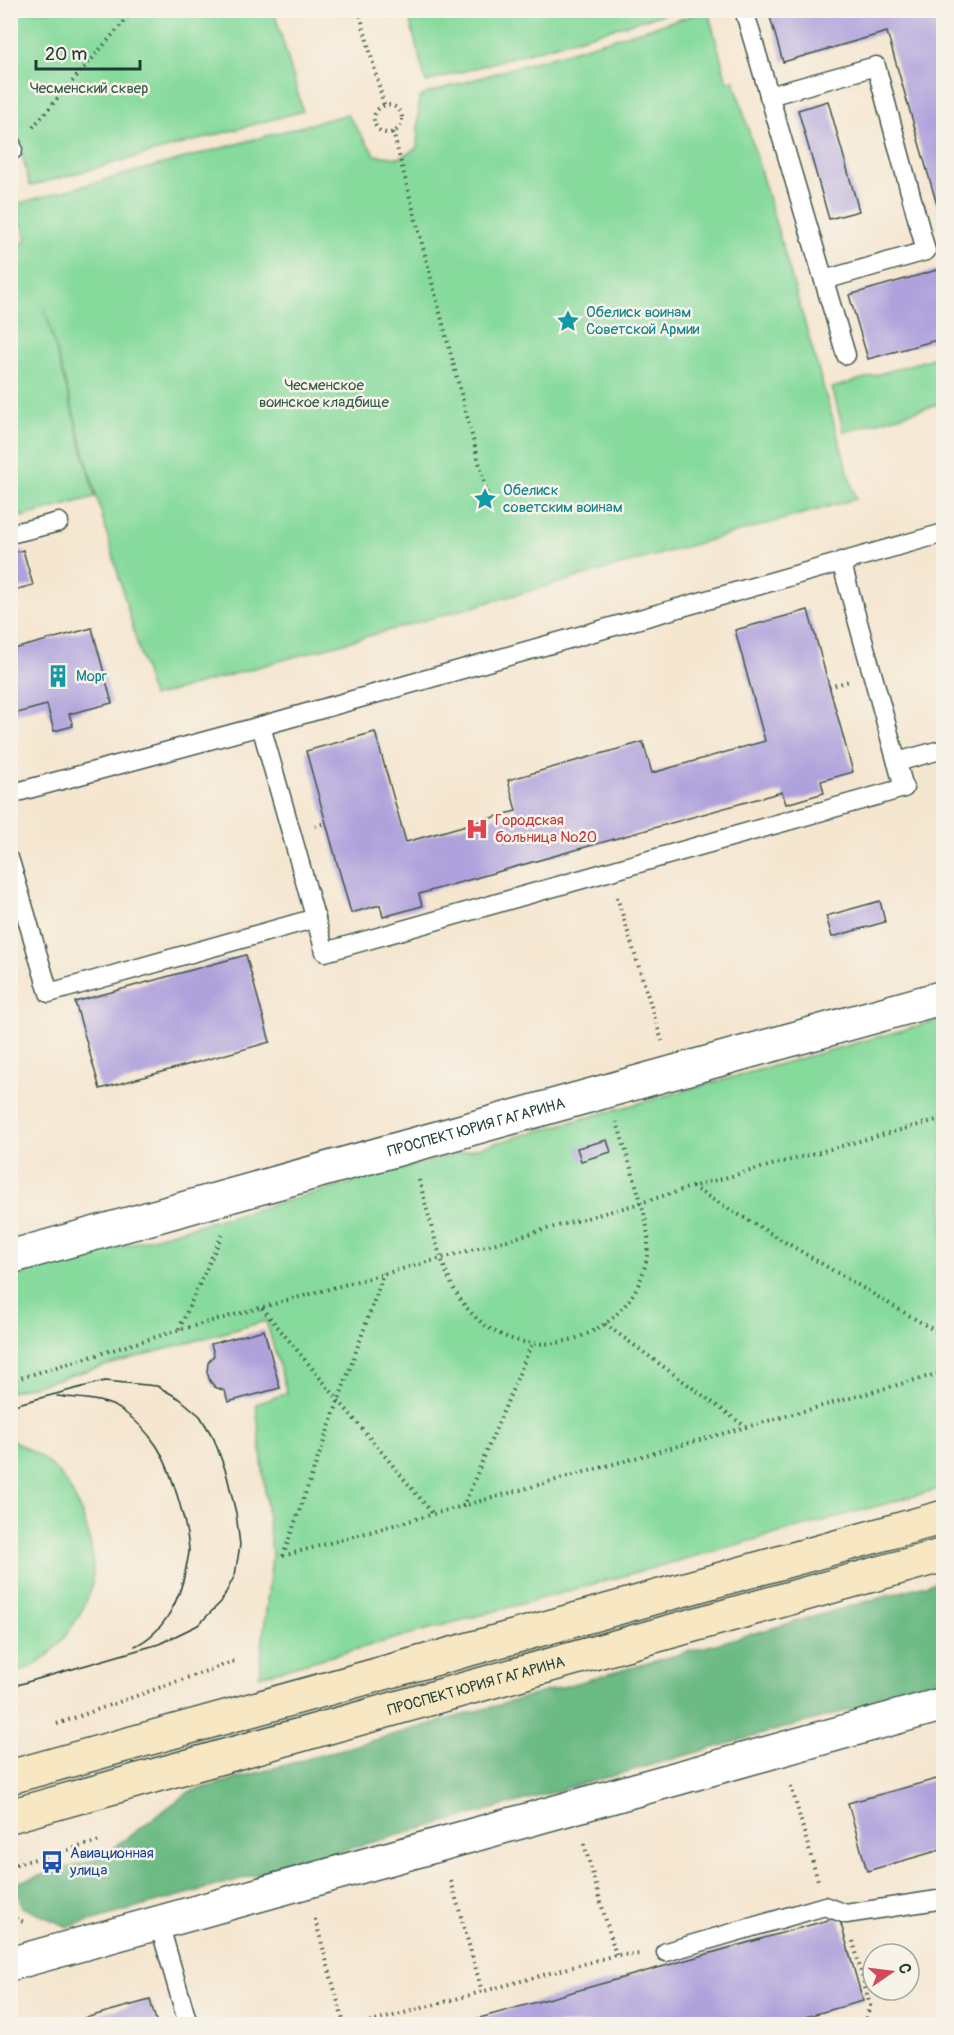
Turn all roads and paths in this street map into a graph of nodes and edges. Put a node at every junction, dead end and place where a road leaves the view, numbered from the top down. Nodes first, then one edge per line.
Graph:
1 (134, 10) edge
2 (359, 10) edge
3 (744, 10) edge
4 (769, 96) junction
5 (384, 105) junction
6 (393, 132) junction
7 (12, 144) edge
8 (824, 280) junction
9 (846, 355) dead end
10 (487, 493) dead end
11 (59, 522) dead end
12 (944, 533) edge
13 (10, 534) edge
14 (841, 561) junction
15 (261, 726) junction
16 (944, 749) edge
17 (897, 762) junction
18 (10, 794) edge
19 (10, 861) edge
20 (609, 872) junction
21 (316, 918) junction
22 (944, 997) edge
23 (663, 1045) dead end
24 (608, 1090) junction
25 (944, 1118) edge
26 (409, 1146) junction
27 (691, 1186) junction
28 (240, 1193) junction
29 (641, 1203) junction
30 (10, 1257) edge
31 (442, 1258) junction
32 (384, 1273) junction
33 (262, 1308) junction
34 (605, 1324) junction
35 (179, 1330) junction
36 (944, 1336) edge
37 (532, 1343) junction
38 (944, 1372) edge
39 (10, 1380) edge
40 (339, 1402) junction
41 (746, 1427) junction
42 (463, 1507) junction
43 (433, 1514) junction
44 (944, 1517) edge
45 (944, 1555) edge
46 (235, 1661) dead end
47 (944, 1704) edge
48 (57, 1725) dead end
49 (10, 1777) edge
50 (791, 1786) dead end
51 (10, 1816) edge
52 (100, 1841) dead end
53 (584, 1844) dead end
54 (10, 1866) edge
55 (451, 1881) dead end
56 (944, 1899) edge
57 (825, 1906) junction
58 (846, 1914) junction
59 (315, 1920) dead end
60 (159, 1923) junction
61 (666, 1952) joint
62 (616, 1955) junction
63 (10, 1964) edge
64 (482, 1991) junction
65 (188, 2025) edge
66 (344, 2025) edge
67 (364, 2025) edge
68 (864, 2025) edge

1 - 7 path
2 - 5 path
3 - 4 lane
4 - 8 lane
4 - 8 lane
5 - 6 path
5 - 6 path
6 - 10 path
8 - 9 lane
11 - 13 lane
12 - 14 lane
14 - 15 lane
14 - 17 lane
15 - 18 lane
15 - 21 lane
16 - 17 lane
17 - 20 lane
19 - 21 lane
20 - 21 lane
20 - 23 path
22 - 24 street, ПРОСПЕКТ ЮРИЯ ГАГАРИНА
24 - 26 street, ПРОСПЕКТ ЮРИЯ ГАГАРИНА
24 - 29 path
25 - 27 path
26 - 28 street, ПРОСПЕКТ ЮРИЯ ГАГАРИНА
26 - 31 path
27 - 29 path
27 - 36 path
28 - 30 street, ПРОСПЕКТ ЮРИЯ ГАГАРИНА
28 - 35 path
29 - 31 path
29 - 34 path
31 - 32 path
31 - 37 path
32 - 33 path
32 - 40 path
33 - 35 path
33 - 40 path
34 - 37 path
34 - 41 path
35 - 39 path
37 - 42 path
38 - 41 path
40 - 43 path
40 - 43 path
41 - 42 path
42 - 43 path
44 - 49 main road
45 - 51 main road, ПРОСПЕКТ ЮРИЯ ГАГАРИНА
46 - 48 path
47 - 60 street
50 - 57 path
52 - 54 path
53 - 62 path
55 - 64 path
56 - 58 lane
57 - 58 lane
57 - 61 lane
58 - 68 path
59 - 66 path
60 - 63 street
60 - 65 lane
61 - 62 path
62 - 64 path
64 - 67 path

